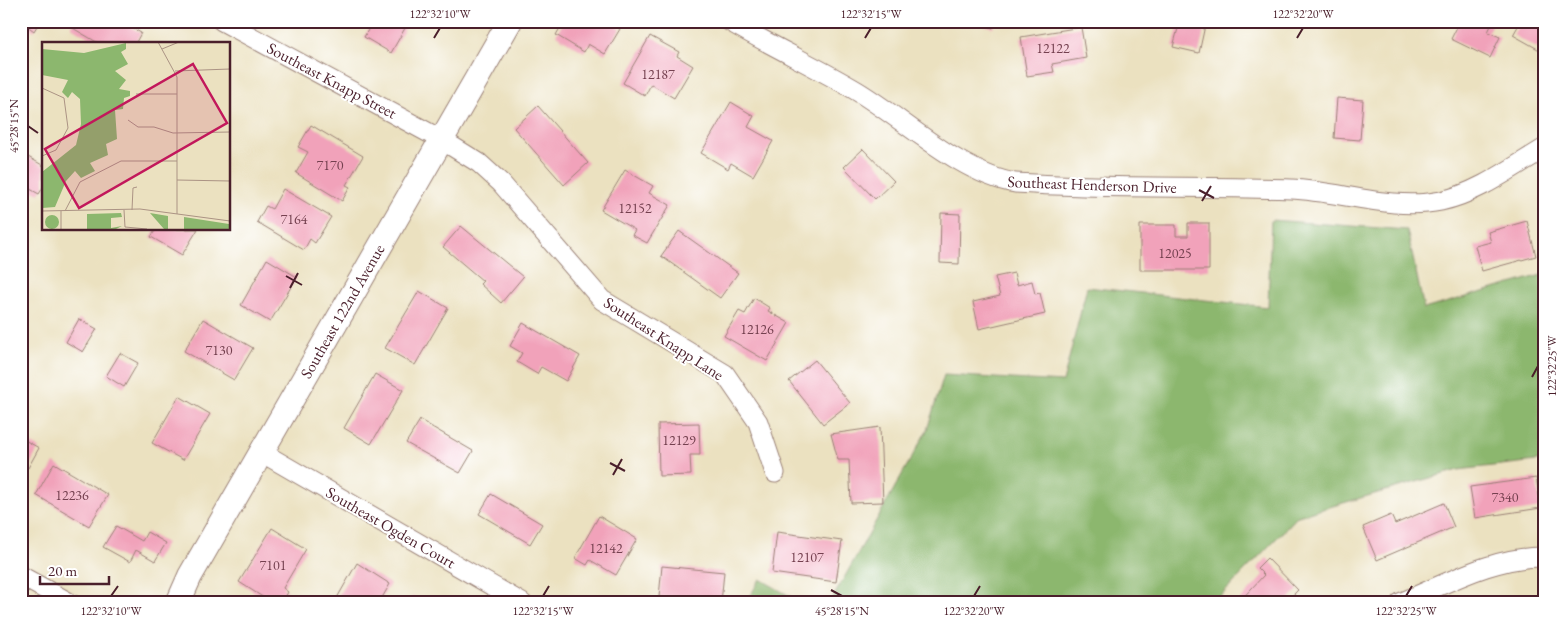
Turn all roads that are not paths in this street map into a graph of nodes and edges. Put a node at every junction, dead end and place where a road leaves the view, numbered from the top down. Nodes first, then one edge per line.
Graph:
1 (222, 21) edge
2 (510, 21) edge
3 (729, 21) edge
4 (442, 140) junction
5 (1545, 148) edge
6 (261, 452) junction
7 (774, 473) dead end
8 (1545, 557) edge
9 (21, 576) edge
10 (70, 603) edge
11 (178, 603) edge
12 (522, 603) edge
13 (1400, 603) edge

1 - 4 street, Southeast Knapp Street
2 - 4 street, Southeast 122nd Avenue
3 - 5 street, Southeast Henderson Drive
4 - 6 street, Southeast 122nd Avenue
4 - 7 street, Southeast Knapp Lane
6 - 11 street, Southeast 122nd Avenue
6 - 12 street, Southeast Ogden Court
8 - 13 street
9 - 10 street

